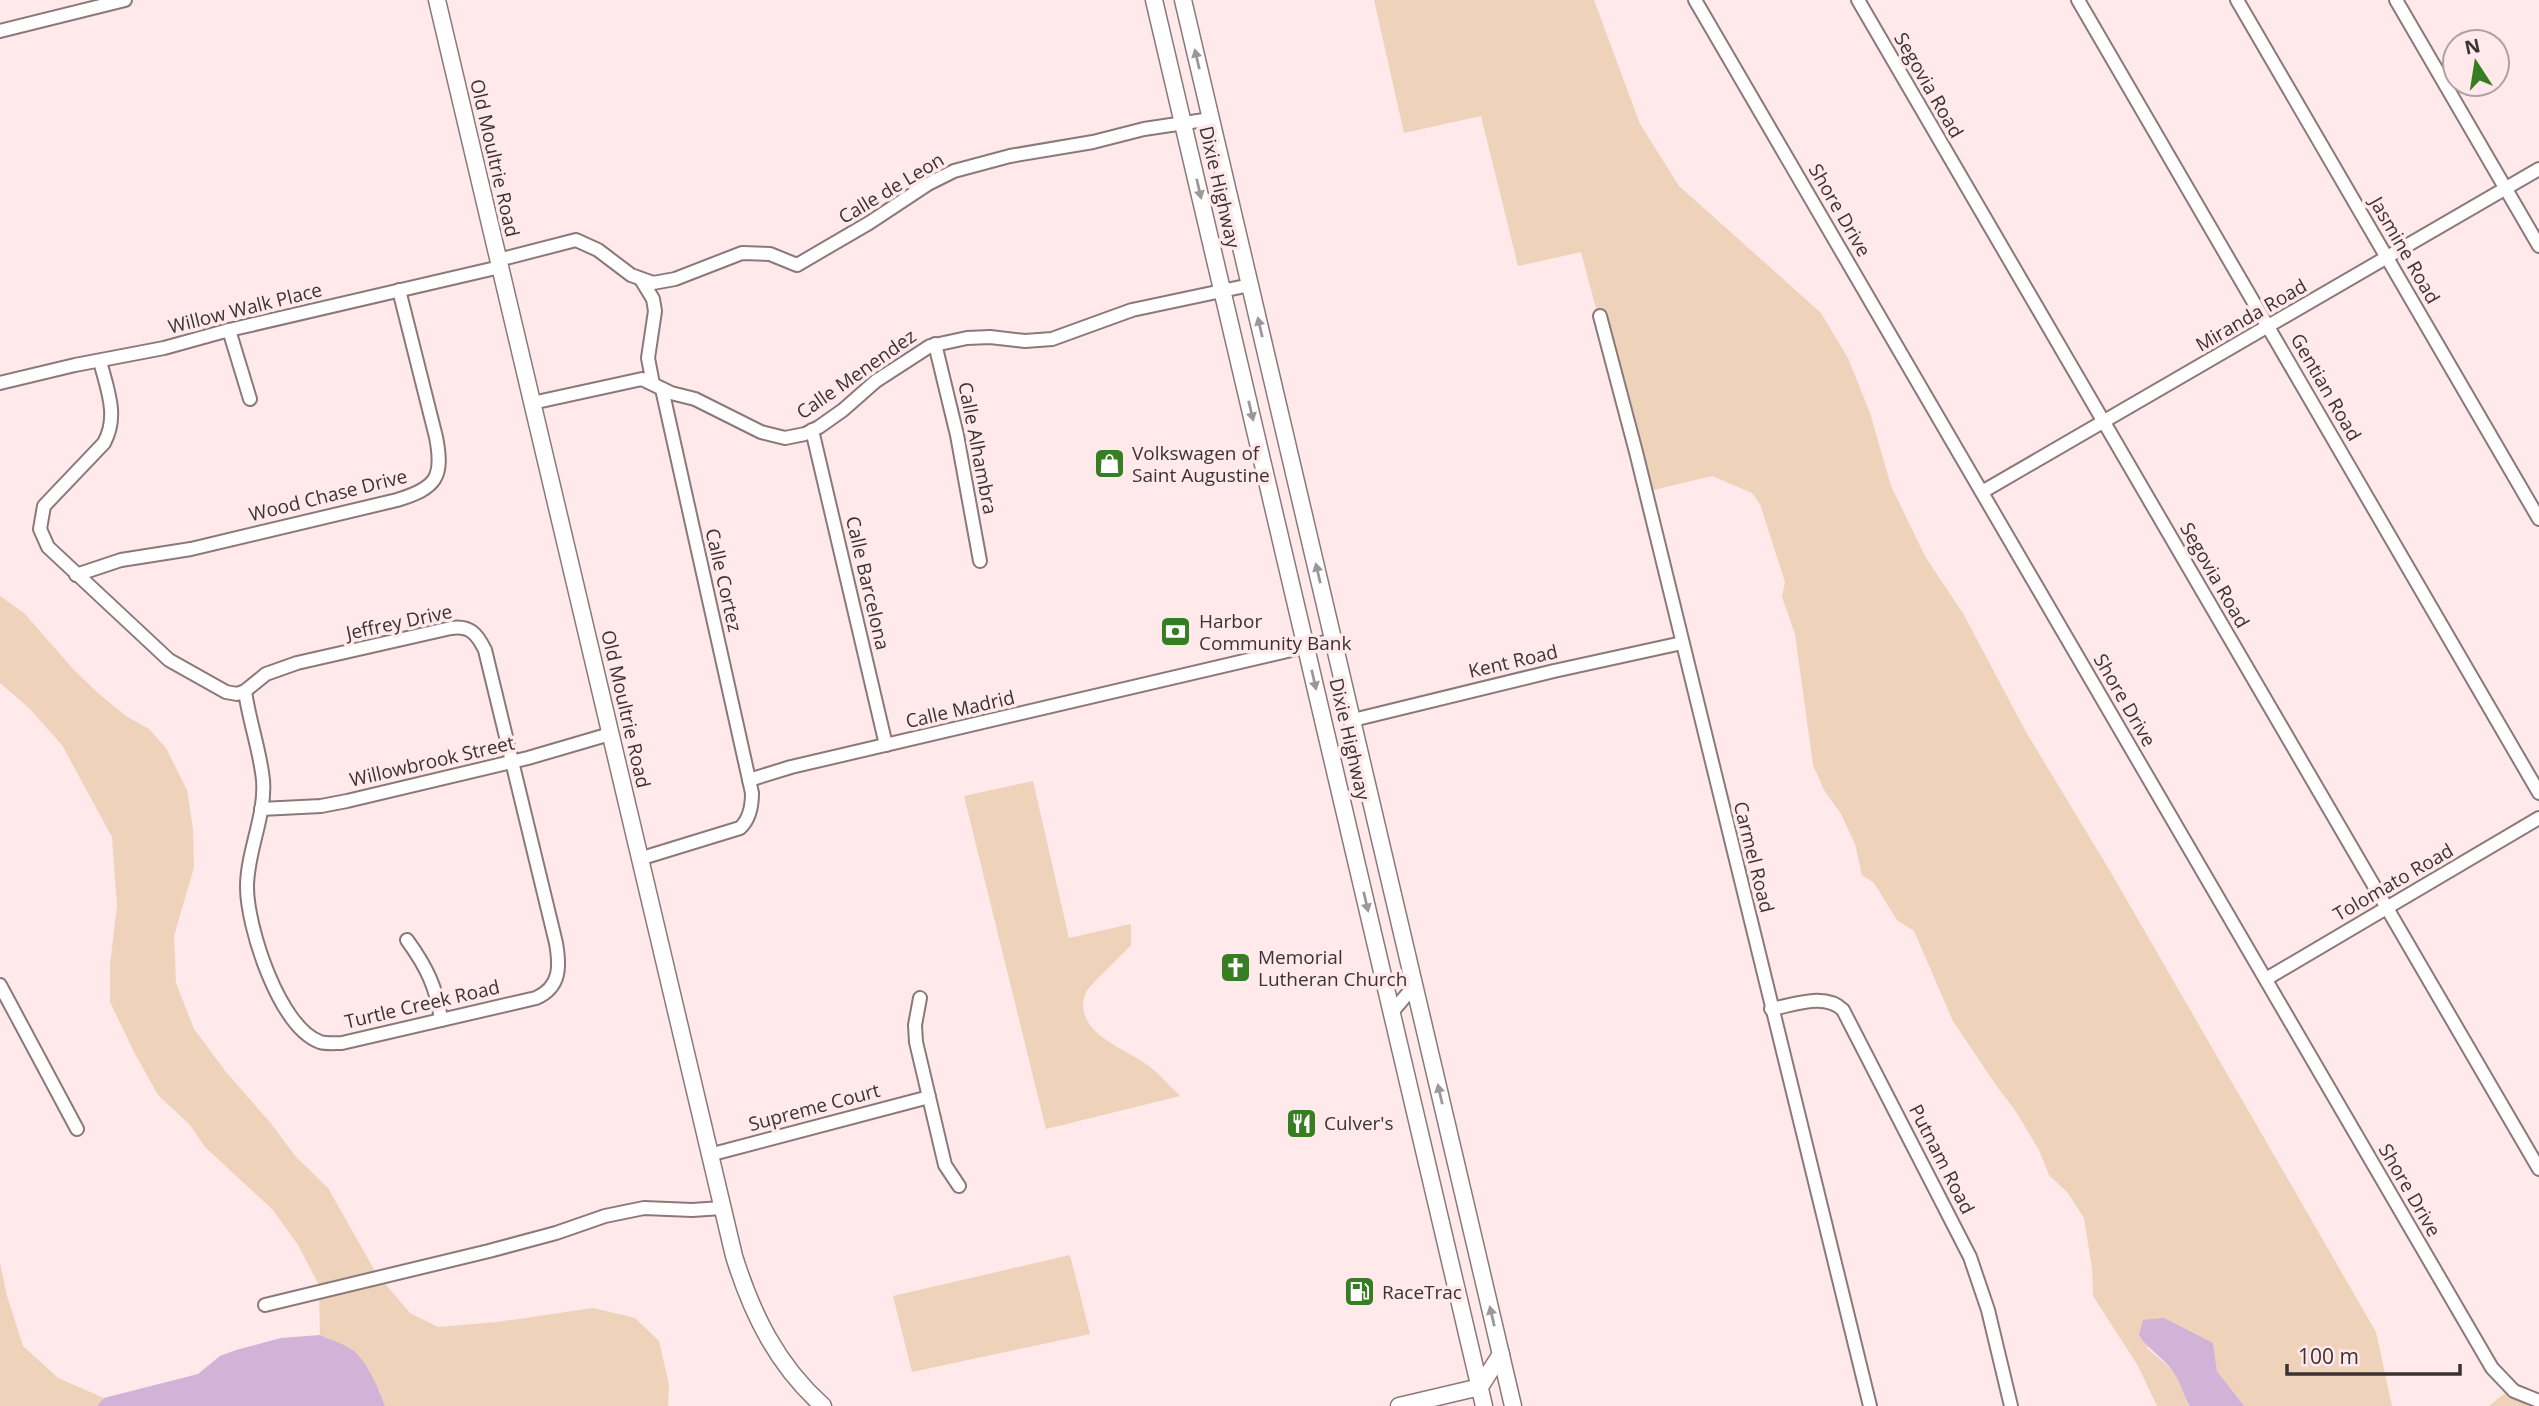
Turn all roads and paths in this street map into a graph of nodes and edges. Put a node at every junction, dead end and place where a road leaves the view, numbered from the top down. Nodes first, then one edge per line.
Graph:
1 (125, 0) edge
2 (437, 0) edge
3 (1154, 0) edge
4 (1183, 0) edge
5 (1695, 0) edge
6 (1858, 0) edge
7 (2078, 0) edge
8 (2237, 0) edge
9 (2396, 0) edge
10 (0, 31) edge
11 (1211, 118) junction
12 (1183, 123) junction
13 (2539, 169) edge
14 (2506, 189) junction
15 (2539, 246) edge
16 (2387, 258) junction
17 (499, 264) junction
18 (642, 281) junction
19 (1250, 285) junction
20 (399, 290) junction
21 (1223, 290) junction
22 (1600, 317) dead end
23 (2268, 326) junction
24 (229, 330) junction
25 (935, 344) junction
26 (100, 361) junction
27 (0, 383) edge
28 (657, 386) junction
29 (250, 399) dead end
30 (532, 403) junction
31 (2104, 422) junction
32 (813, 430) junction
33 (1982, 492) junction
34 (2539, 519) edge
35 (980, 561) dead end
36 (76, 575) junction
37 (1334, 640) junction
38 (1682, 643) junction
39 (1307, 646) junction
40 (245, 691) junction
41 (1353, 720) junction
42 (610, 734) junction
43 (886, 745) junction
44 (512, 762) junction
45 (749, 779) junction
46 (2539, 793) edge
47 (261, 809) junction
48 (2539, 818) edge
49 (639, 859) junction
50 (2386, 909) junction
51 (407, 940) dead end
52 (2266, 979) junction
53 (0, 985) edge
54 (1415, 985) junction
55 (920, 998) dead end
56 (1772, 1009) junction
57 (1392, 1012) junction
58 (441, 1020) junction
59 (929, 1097) junction
60 (77, 1129) dead end
61 (709, 1155) junction
62 (2539, 1169) edge
63 (959, 1186) dead end
64 (722, 1208) junction
65 (265, 1305) dead end
66 (1501, 1354) junction
67 (1480, 1387) junction
68 (2539, 1401) edge
69 (823, 1406) edge
70 (1399, 1406) edge
71 (1484, 1406) edge
72 (1513, 1406) edge
73 (1870, 1406) edge
74 (2011, 1406) edge

1 - 10 street
2 - 17 main road, Old Moultrie Road
3 - 12 main road, Dixie Highway
11 -> 4 main road
5 - 33 street, Shore Drive
6 - 31 street, Segovia Road
7 - 23 street, Gentian Road
8 - 16 street, Jasmine Road
9 - 14 street
11 - 12 street, Calle de Leon
11 - 19 main road
12 - 18 street, Calle de Leon
12 -> 21 main road, Dixie Highway
13 - 14 street, Miranda Road
14 - 15 street
14 - 16 street, Miranda Road
16 - 23 street, Miranda Road
16 - 34 street, Jasmine Road
17 - 18 street
17 - 20 street, Willow Walk Place
17 - 30 main road, Old Moultrie Road
18 - 28 street
19 - 21 street, Calle Menendez
37 -> 19 main road
20 - 24 street, Willow Walk Place
20 - 36 street, Wood Chase Drive
21 - 25 street, Calle Menendez
21 -> 39 main road, Dixie Highway
22 - 38 street, Carmel Road
23 - 31 street, Miranda Road
23 - 46 street, Gentian Road
24 - 26 street, Willow Walk Place
24 - 29 street
25 - 32 street, Calle Menendez
25 - 35 street, Calle Alhambra
26 - 27 street, Willow Walk Place
26 - 36 street
28 - 30 street, Calle Menendez
28 - 32 street, Calle Menendez
28 - 45 street, Calle Cortez
30 - 42 main road, Old Moultrie Road
31 - 33 street, Miranda Road
31 - 50 street, Segovia Road
32 - 43 street, Calle Barcelona
33 - 52 street, Shore Drive
36 - 40 street
37 - 39 street, Calle Madrid
37 - 41 main road
38 - 41 street, Kent Road
38 - 56 street, Carmel Road
39 - 43 street, Calle Madrid
39 -> 57 main road, Dixie Highway
40 - 44 street, Jeffrey Drive
40 - 47 street, Turtle Creek Road
41 - 54 main road
42 - 44 street, Willowbrook Street
42 - 49 main road, Old Moultrie Road
43 - 45 street, Calle Madrid
44 - 47 street, Willowbrook Street
44 - 58 street, Turtle Creek Road
45 - 49 street
47 - 58 street, Turtle Creek Road
48 - 50 street, Tolomato Road
49 - 61 main road, Old Moultrie Road
50 - 52 street, Tolomato Road
50 - 62 street, Segovia Road
51 - 58 street
52 - 68 street, Shore Drive
53 - 60 street
54 - 57 street
66 -> 54 main road
55 - 59 street
56 - 73 street, Carmel Road
56 - 74 street, Putnam Road
57 - 67 main road, Dixie Highway
59 - 61 street, Supreme Court
59 - 63 street
61 - 64 main road, Old Moultrie Road
64 - 65 street
64 - 69 main road, Old Moultrie Road
66 - 67 main road
66 - 72 main road
67 - 70 main road
67 - 71 main road, Dixie Highway

